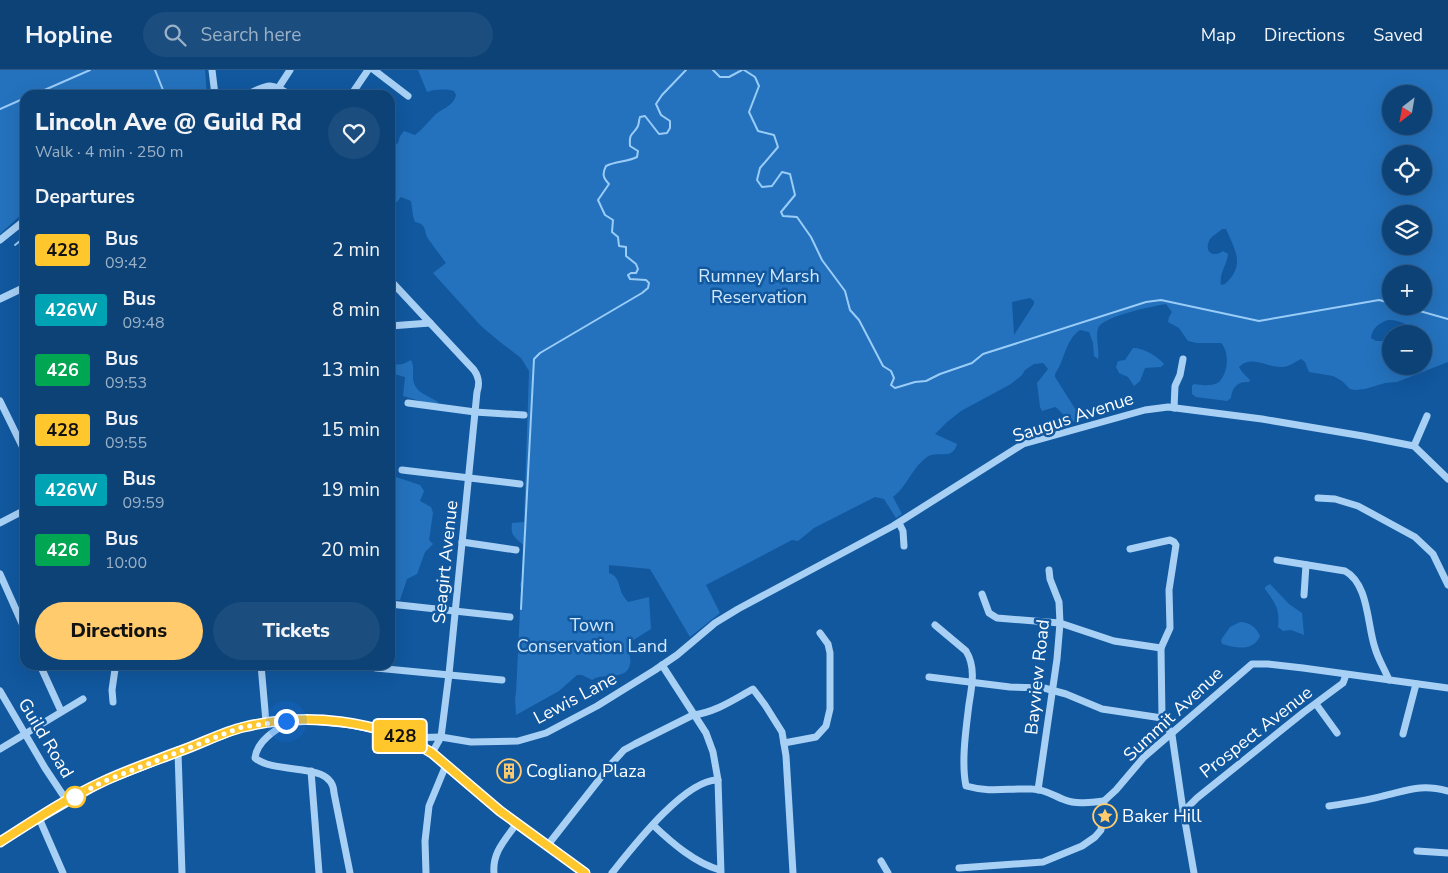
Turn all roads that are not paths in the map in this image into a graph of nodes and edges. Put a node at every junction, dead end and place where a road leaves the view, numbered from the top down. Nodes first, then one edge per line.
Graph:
1 (212, 70) edge
2 (290, 70) edge
3 (368, 70) edge
4 (374, 70) edge
5 (279, 87) junction
6 (214, 90) edge
7 (256, 90) edge
8 (283, 90) edge
9 (354, 90) edge
10 (408, 96) dead end
11 (20, 224) edge
12 (0, 240) edge
13 (395, 285) edge
14 (20, 289) edge
15 (0, 299) edge
16 (430, 323) junction
17 (395, 326) edge
18 (1184, 359) dead end
19 (0, 401) edge
20 (408, 403) dead end
21 (1174, 408) junction
22 (475, 412) junction
23 (524, 415) dead end
24 (1428, 416) dead end
25 (20, 442) edge
26 (1414, 446) junction
27 (402, 470) dead end
28 (468, 478) junction
29 (1448, 479) edge
30 (520, 484) dead end
31 (1318, 498) dead end
32 (20, 513) edge
33 (0, 523) edge
34 (899, 523) junction
35 (462, 542) junction
36 (904, 546) dead end
37 (1130, 549) dead end
38 (516, 550) dead end
39 (1277, 560) dead end
40 (1306, 564) junction
41 (1048, 570) dead end
42 (0, 574) edge
43 (1448, 585) edge
44 (3, 590) edge
45 (982, 594) dead end
46 (1304, 595) dead end
47 (395, 605) edge
48 (455, 611) junction
49 (510, 617) dead end
50 (20, 621) edge
51 (1060, 623) junction
52 (935, 625) dead end
53 (820, 633) dead end
54 (1161, 648) junction
55 (662, 665) junction
56 (395, 668) edge
57 (42, 670) edge
58 (114, 670) edge
59 (261, 670) edge
60 (449, 674) junction
61 (1346, 675) junction
62 (929, 677) dead end
63 (502, 680) dead end
64 (1389, 680) junction
65 (973, 682) junction
66 (1416, 684) junction
67 (1448, 688) edge
68 (1052, 690) junction
69 (0, 691) edge
70 (83, 699) dead end
71 (113, 702) dead end
72 (1316, 704) junction
73 (61, 711) junction
74 (693, 715) junction
75 (1162, 718) junction
76 (291, 721) junction
77 (266, 722) junction
78 (25, 733) junction
79 (1172, 733) junction
80 (1337, 733) dead end
81 (1404, 734) dead end
82 (407, 738) junction
83 (441, 738) junction
84 (784, 743) junction
85 (0, 749) edge
86 (178, 752) junction
87 (432, 753) junction
88 (446, 765) junction
89 (311, 772) junction
90 (718, 780) junction
91 (1038, 790) junction
92 (1448, 791) edge
93 (67, 801) junction
94 (1104, 801) junction
95 (1329, 806) dead end
96 (1183, 812) junction
97 (39, 818) junction
98 (517, 823) junction
99 (653, 825) junction
100 (0, 842) edge
101 (547, 846) junction
102 (1416, 851) dead end
103 (1448, 853) edge
104 (881, 861) dead end
105 (959, 868) dead end
106 (720, 871) edge
107 (794, 872) edge
108 (63, 873) edge
109 (182, 873) edge
110 (319, 873) edge
111 (350, 873) edge
112 (426, 873) edge
113 (494, 873) edge
114 (584, 873) edge
115 (612, 873) edge
116 (888, 873) edge
117 (1194, 873) edge

1 - 6 street
2 - 5 street
3 - 9 street
4 - 10 street
5 - 7 street
5 - 8 street
11 - 12 street
13 - 16 street
14 - 15 street
16 - 17 street
16 - 22 street, Seagirt Avenue
18 - 21 street
19 - 25 street
20 - 22 street
21 - 26 street, Saugus Avenue
21 - 34 street, Saugus Avenue
22 - 23 street
22 - 28 street, Seagirt Avenue
24 - 26 street
26 - 29 street
27 - 28 street
28 - 30 street
28 - 35 street, Seagirt Avenue
31 - 43 street
32 - 33 street
34 - 36 street
34 - 55 street, Saugus Avenue
35 - 38 street
35 - 48 street, Seagirt Avenue
37 - 54 street
39 - 40 street
40 - 46 street
40 - 64 street
41 - 51 street, Bayview Road
42 - 44 street
44 - 50 street
45 - 51 street
47 - 48 street
48 - 49 street
48 - 60 street, Seagirt Avenue
51 - 54 street
51 - 68 street, Bayview Road
52 - 65 street
53 - 84 street
54 - 75 street
55 - 74 street
55 - 83 street, Lewis Lane
56 - 60 street
57 - 73 street
58 - 71 street
59 - 77 street
60 - 63 street
60 - 83 street, Seagirt Avenue
61 - 64 street, Summit Avenue
61 - 72 street, Prospect Avenue
61 - 79 street, Summit Avenue
62 - 65 street
64 - 66 street, Summit Avenue
65 - 68 street
65 - 91 street
66 - 67 street, Summit Avenue
66 - 81 street
68 - 75 street
68 - 91 street, Bayview Road
69 - 78 street, Guild Road
70 - 73 street
72 - 80 street
72 - 96 street, Prospect Avenue
73 - 78 street
74 - 84 street
74 - 90 street
74 - 101 street
75 - 79 street
76 - 77 main road
76 - 82 main road
76 - 89 street
77 - 86 main road
78 - 85 street
78 - 93 street, Guild Road
79 - 94 street, Summit Avenue
79 - 96 street
82 - 83 street, Lewis Lane
82 - 87 main road
83 - 87 street, Seagirt Avenue
84 - 107 street
86 - 93 main road
86 - 109 street
87 - 88 main road
88 - 98 main road
88 - 112 street
89 - 110 street
89 - 111 street
90 - 99 street
90 - 106 street
91 - 94 street
92 - 95 street
93 - 97 main road
94 - 105 street
96 - 117 street
97 - 100 main road
97 - 108 street
98 - 101 main road
98 - 113 street
99 - 106 street
99 - 115 street
101 - 114 main road
102 - 103 street
104 - 116 street

